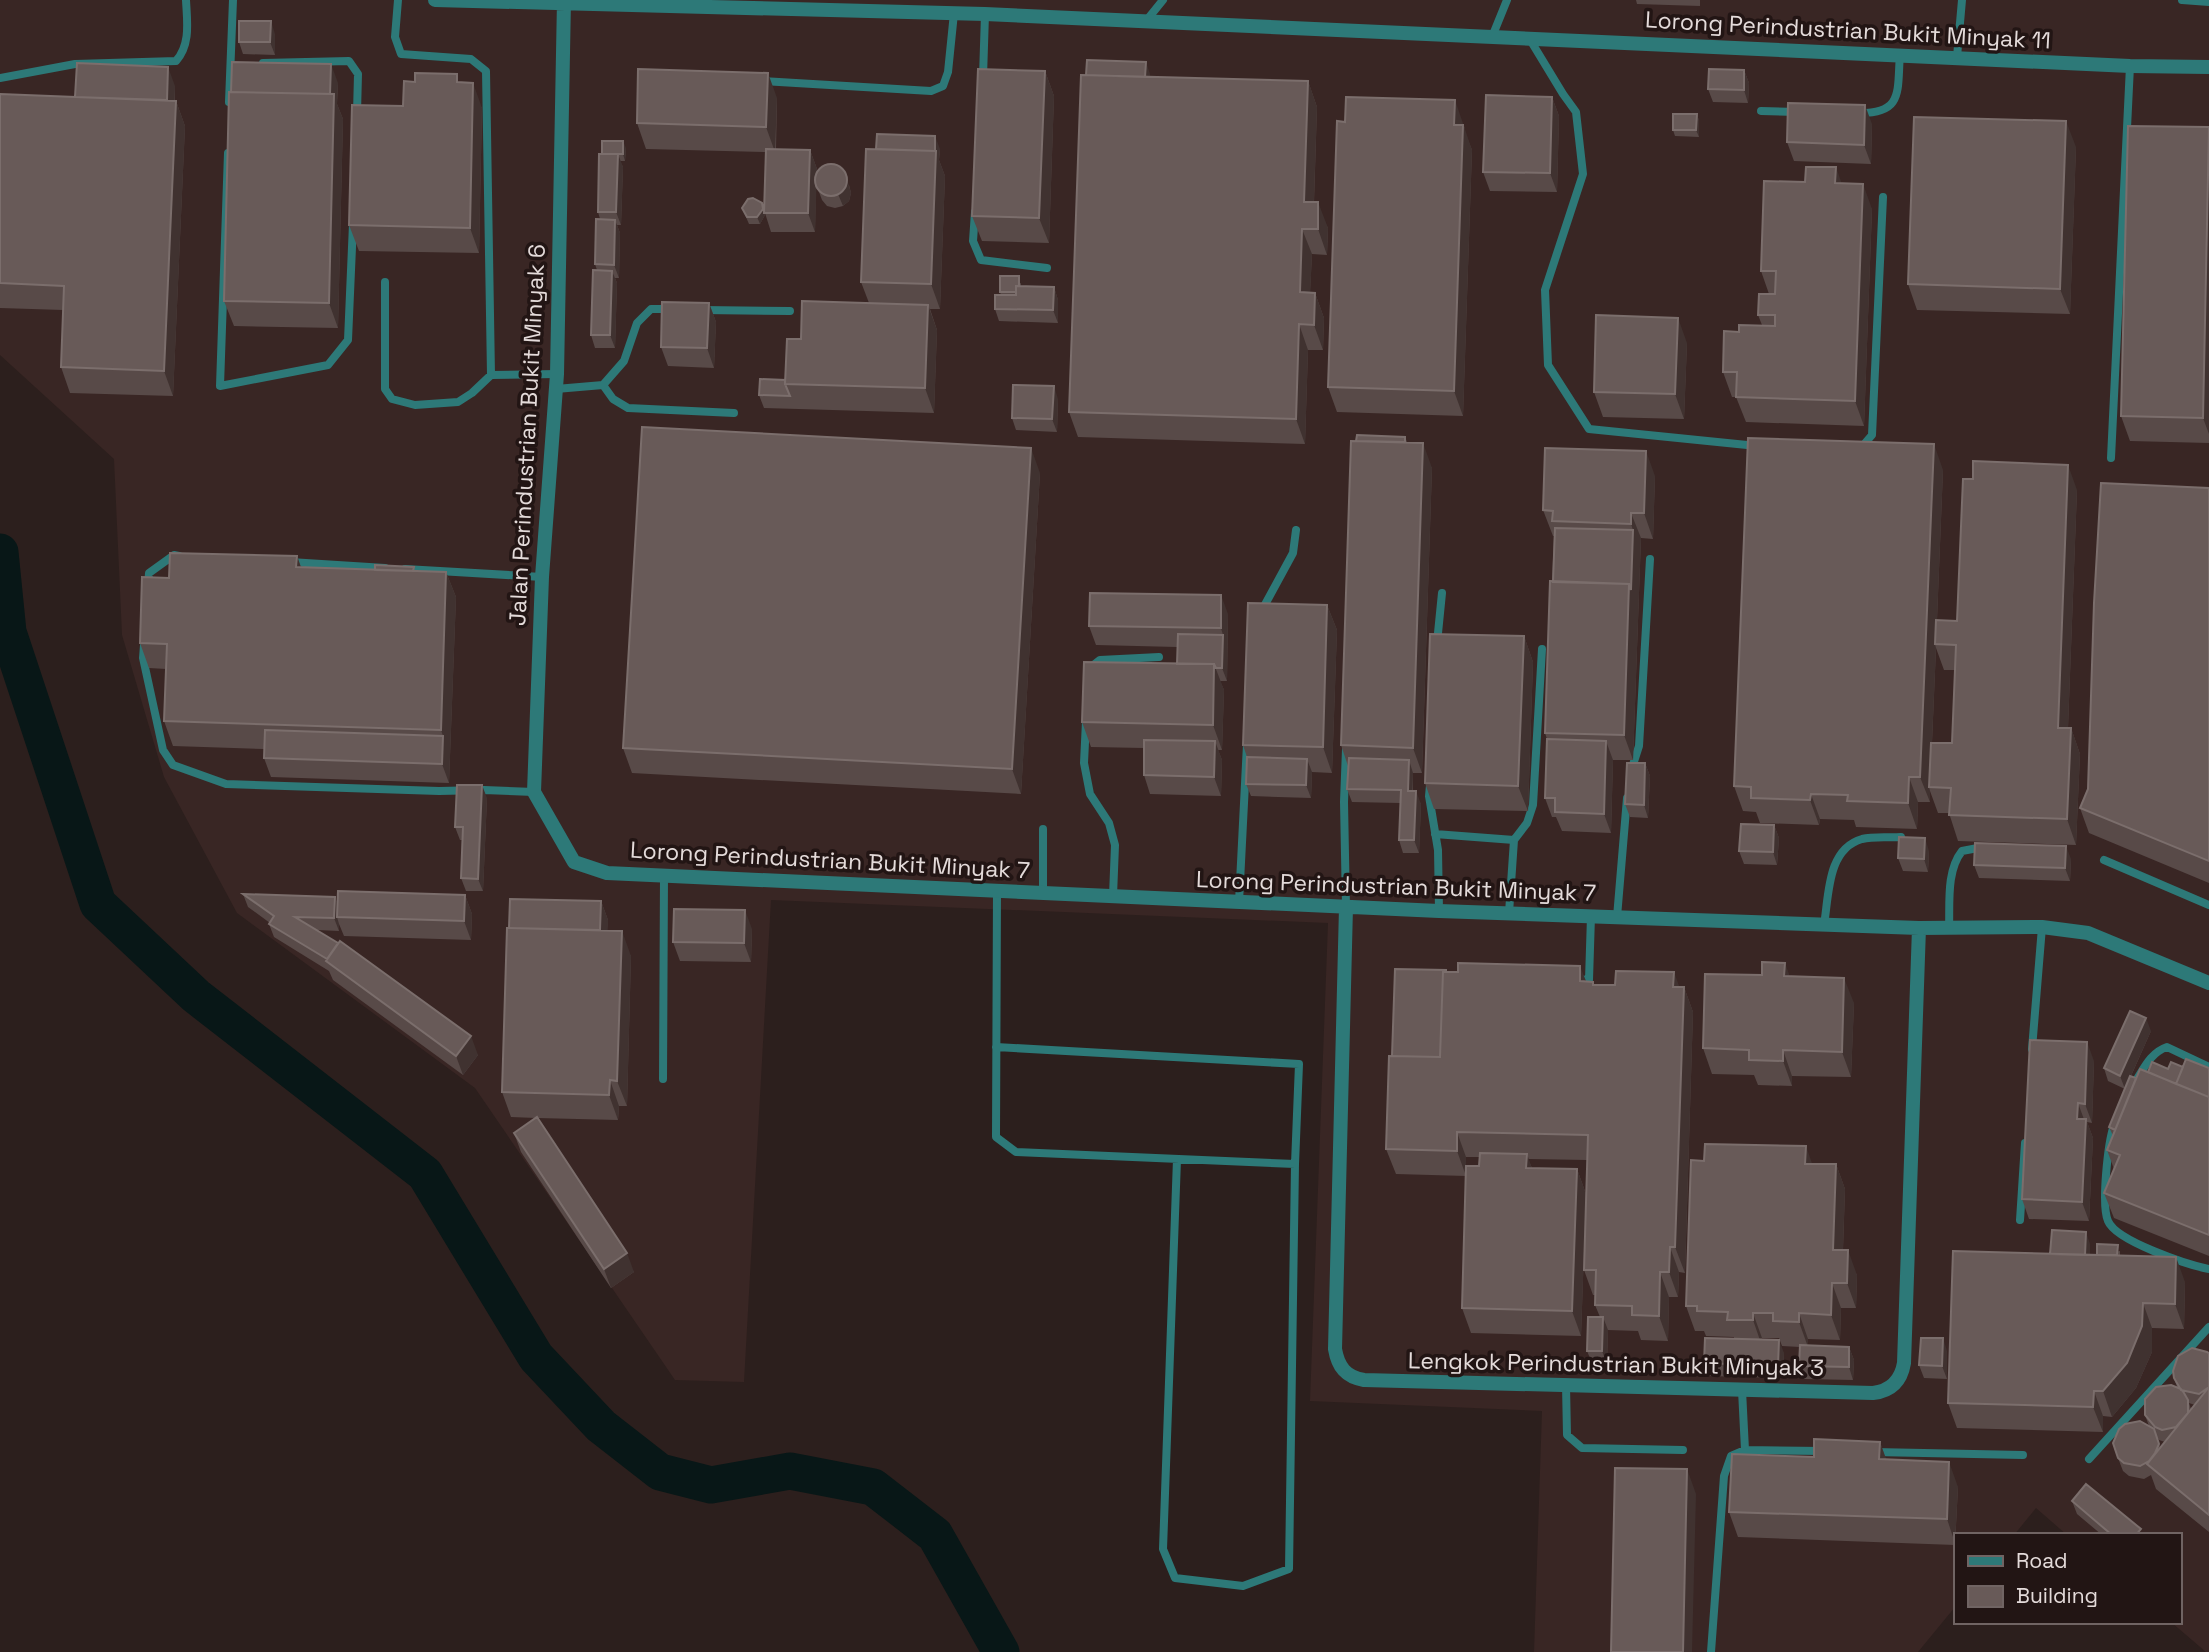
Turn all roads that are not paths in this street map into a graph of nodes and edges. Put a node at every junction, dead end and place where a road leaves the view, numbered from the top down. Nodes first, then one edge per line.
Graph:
1 (186, 0) edge
2 (233, 0) edge
3 (398, 0) edge
4 (435, 0) edge
5 (1163, 0) edge
6 (1507, 0) edge
7 (1962, 0) edge
8 (2182, 0) edge
9 (564, 2) edge
10 (2209, 2) edge
11 (701, 4) edge
12 (921, 6) edge
13 (954, 13) junction
14 (985, 14) junction
15 (1146, 21) junction
16 (1492, 37) junction
17 (1529, 38) junction
18 (1900, 54) junction
19 (1957, 57) junction
20 (244, 63) edge
21 (257, 63) edge
22 (231, 64) junction
23 (2130, 66) junction
24 (2209, 67) edge
25 (0, 78) edge
26 (757, 80) edge
27 (982, 89) edge
28 (1761, 111) dead end
29 (1812, 112) edge
30 (1851, 113) edge
31 (229, 117) edge
32 (356, 127) edge
33 (228, 144) edge
34 (1883, 197) dead end
35 (976, 200) edge
36 (353, 220) edge
37 (1047, 268) dead end
38 (385, 282) dead end
39 (678, 309) edge
40 (692, 310) edge
41 (790, 311) dead end
42 (557, 374) junction
43 (491, 376) junction
44 (603, 385) junction
45 (556, 389) junction
46 (734, 413) dead end
47 (1762, 446) edge
48 (1855, 456) edge
49 (2110, 458) dead end
50 (1296, 530) dead end
51 (187, 556) edge
52 (1650, 559) dead end
53 (283, 562) edge
54 (542, 577) junction
55 (1442, 593) dead end
56 (147, 597) edge
57 (1255, 624) edge
58 (145, 634) edge
59 (1542, 649) dead end
60 (1435, 655) edge
61 (1159, 657) dead end
62 (1089, 674) edge
63 (1086, 708) edge
64 (1346, 735) edge
65 (1247, 740) edge
66 (1430, 770) edge
67 (1628, 781) edge
68 (534, 792) junction
69 (1627, 795) edge
70 (1043, 830) dead end
71 (1436, 834) junction
72 (1901, 837) edge
73 (1514, 840) junction
74 (1997, 847) edge
75 (2104, 860) dead end
76 (664, 875) junction
77 (997, 891) junction
78 (1043, 893) junction
79 (1113, 897) junction
80 (1239, 902) junction
81 (2209, 905) edge
82 (1346, 907) junction
83 (1439, 911) junction
84 (1509, 913) junction
85 (1591, 916) junction
86 (1617, 917) junction
87 (1824, 925) junction
88 (2042, 927) junction
89 (1919, 928) junction
90 (1949, 929) junction
91 (1562, 979) edge
92 (2209, 982) edge
93 (996, 1047) junction
94 (2032, 1056) edge
95 (2209, 1067) edge
96 (663, 1079) dead end
97 (2136, 1083) edge
98 (2117, 1115) edge
99 (2026, 1138) edge
100 (1177, 1159) junction
101 (1294, 1164) junction
102 (2020, 1220) dead end
103 (2209, 1269) edge
104 (2209, 1327) edge
105 (1566, 1385) junction
106 (1742, 1390) junction
107 (1683, 1450) dead end
108 (1745, 1450) junction
109 (1828, 1451) edge
110 (1870, 1452) edge
111 (2022, 1455) dead end
112 (2089, 1459) dead end
113 (1711, 1652) edge

1 - 25 lane
2 - 22 lane
3 - 43 lane
4 - 9 street, Lorong Perindustrian Bukit Minyak 11
5 - 15 lane
6 - 16 lane
7 - 19 lane
8 - 10 lane
9 - 11 street, Lorong Perindustrian Bukit Minyak 11
9 - 42 street, Jalan Perindustrian Bukit Minyak 6
11 - 12 street, Lorong Perindustrian Bukit Minyak 11
12 - 13 street, Lorong Perindustrian Bukit Minyak 11
13 - 14 street, Lorong Perindustrian Bukit Minyak 11
13 - 26 lane
14 - 15 street, Lorong Perindustrian Bukit Minyak 11
14 - 27 lane
15 - 16 street, Lorong Perindustrian Bukit Minyak 11
16 - 17 street, Lorong Perindustrian Bukit Minyak 11
17 - 18 street, Lorong Perindustrian Bukit Minyak 11
17 - 47 lane
18 - 19 street, Lorong Perindustrian Bukit Minyak 11
18 - 30 lane
19 - 23 street, Lorong Perindustrian Bukit Minyak 11
20 - 22 lane
21 - 32 lane
22 - 31 lane
23 - 24 street, Lorong Perindustrian Bukit Minyak 11
23 - 49 lane
28 - 29 lane
33 - 36 lane
34 - 48 lane
35 - 37 lane
38 - 43 lane
39 - 44 lane
40 - 41 lane
42 - 43 lane
42 - 45 street, Jalan Perindustrian Bukit Minyak 6
44 - 45 lane
44 - 46 lane
45 - 54 street, Jalan Perindustrian Bukit Minyak 6
50 - 57 lane
51 - 56 lane
52 - 67 lane
53 - 54 lane
54 - 68 street, Jalan Perindustrian Bukit Minyak 6
55 - 60 lane
58 - 68 lane
59 - 73 lane
61 - 62 lane
63 - 79 lane
64 - 82 lane
65 - 80 lane
66 - 71 lane
68 - 76 street, Lorong Perindustrian Bukit Minyak 7
69 - 86 lane
70 - 78 lane
71 - 73 lane
71 - 83 lane
72 - 87 lane
73 - 84 lane
74 - 90 lane
75 - 81 lane
76 - 77 street, Lorong Perindustrian Bukit Minyak 7
76 - 96 lane
77 - 78 street, Lorong Perindustrian Bukit Minyak 7
77 - 93 lane
78 - 79 street, Lorong Perindustrian Bukit Minyak 7
79 - 80 street, Lorong Perindustrian Bukit Minyak 7
80 - 82 street, Lorong Perindustrian Bukit Minyak 7
82 - 83 street, Lorong Perindustrian Bukit Minyak 7
82 - 105 street, Lengkok Perindustrian Bukit Minyak 3
83 - 84 street, Lorong Perindustrian Bukit Minyak 7
84 - 85 street, Lorong Perindustrian Bukit Minyak 7
85 - 86 street, Lorong Perindustrian Bukit Minyak 7
85 - 91 lane
86 - 87 street, Lorong Perindustrian Bukit Minyak 7
87 - 89 street, Lorong Perindustrian Bukit Minyak 7
88 - 90 street, Lorong Perindustrian Bukit Minyak 7
88 - 92 street, Lorong Perindustrian Bukit Minyak 7
88 - 94 lane
89 - 90 street, Lorong Perindustrian Bukit Minyak 7
89 - 106 street, Lengkok Perindustrian Bukit Minyak 3
93 - 100 lane
93 - 101 lane
95 - 97 lane
98 - 103 lane
99 - 102 lane
100 - 101 lane
100 - 101 lane
104 - 112 lane
105 - 106 street, Lengkok Perindustrian Bukit Minyak 3
105 - 107 lane
106 - 108 lane
108 - 109 lane
108 - 113 lane
110 - 111 lane

